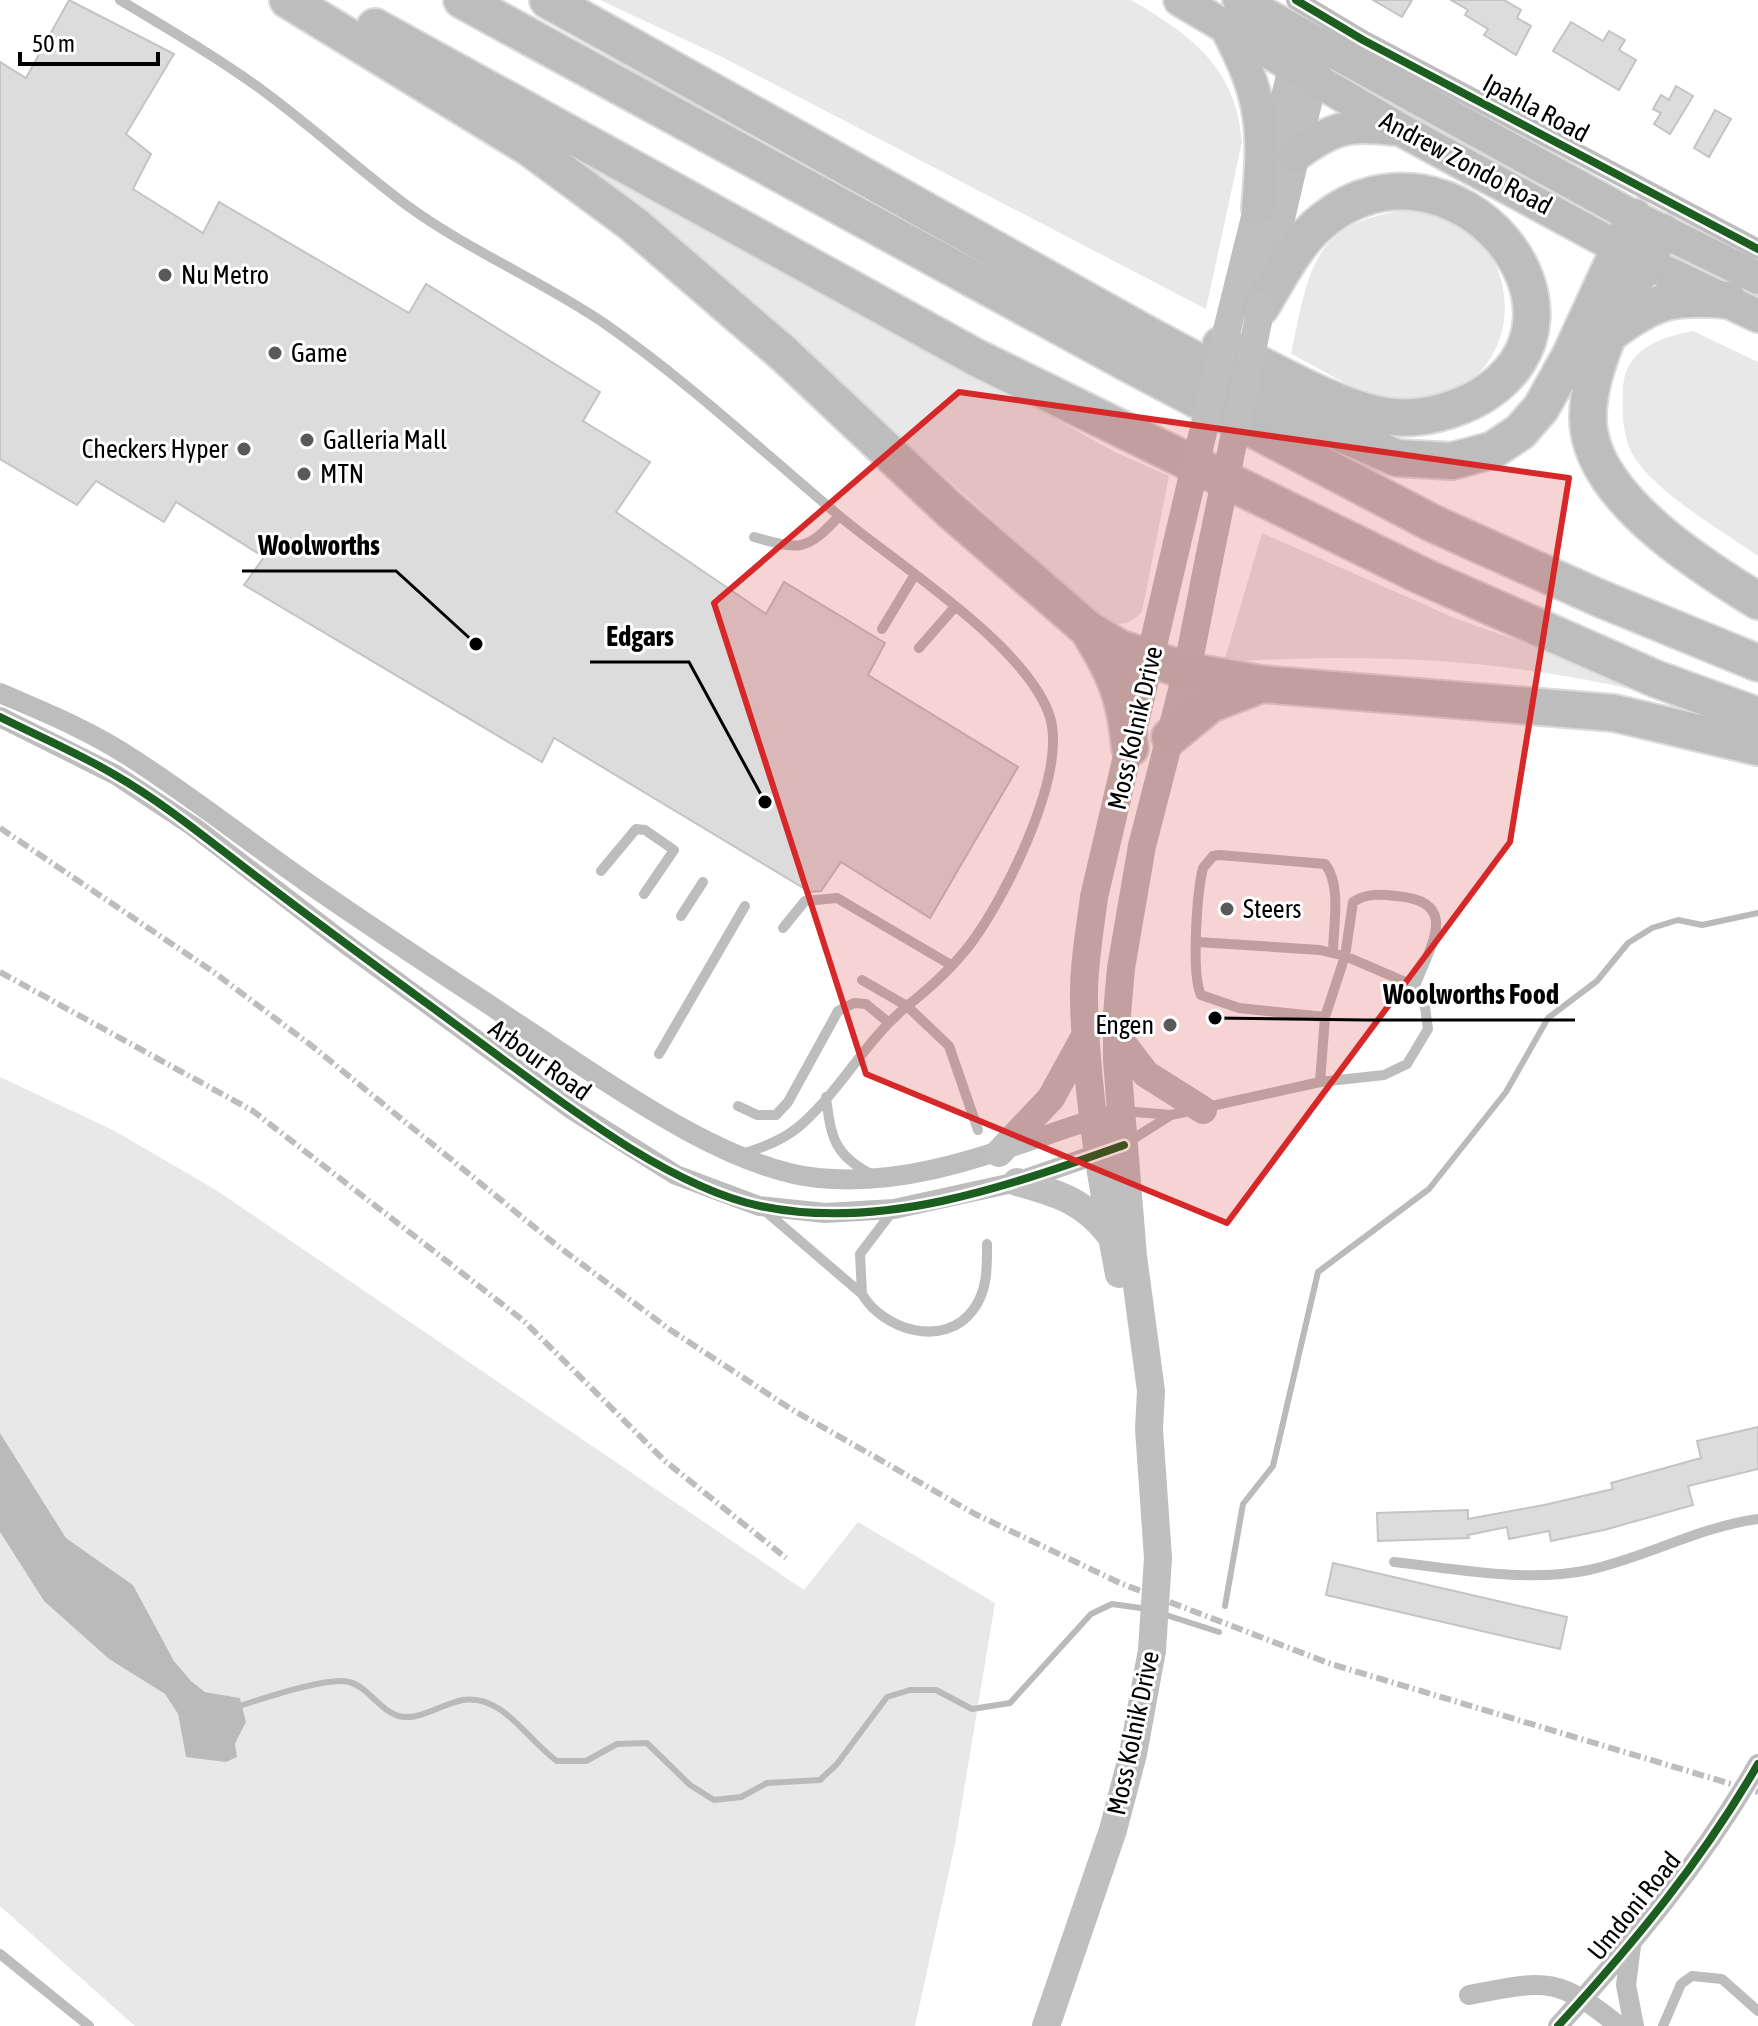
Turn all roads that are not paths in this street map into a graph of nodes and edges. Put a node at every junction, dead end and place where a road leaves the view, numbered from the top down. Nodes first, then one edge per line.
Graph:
1 (120, 0) edge
2 (288, 0) edge
3 (325, 0) edge
4 (462, 0) edge
5 (548, 0) edge
6 (1180, 0) edge
7 (1296, 0) edge
8 (1233, 14) edge
9 (1310, 41) junction
10 (1302, 74) junction
11 (1403, 131) junction
12 (796, 136) junction
13 (1294, 156) junction
14 (1258, 208) junction
15 (1640, 239) junction
16 (1758, 249) edge
17 (1758, 278) edge
18 (1262, 282) junction
19 (1743, 308) edge
20 (1607, 336) junction
21 (839, 516) junction
22 (754, 537) dead end
23 (914, 576) junction
24 (1758, 601) edge
25 (954, 608) junction
26 (882, 629) dead end
27 (1089, 630) junction
28 (919, 648) dead end
29 (1151, 660) junction
30 (1758, 663) edge
31 (1187, 671) junction
32 (1261, 684) junction
33 (0, 693) edge
34 (1758, 716) edge
35 (0, 717) edge
36 (1170, 737) junction
37 (1758, 747) edge
38 (1130, 748) junction
39 (208, 810) junction
40 (194, 827) junction
41 (601, 871) dead end
42 (703, 882) dead end
43 (644, 894) dead end
44 (745, 906) dead end
45 (681, 916) dead end
46 (783, 928) dead end
47 (1198, 942) junction
48 (1333, 953) junction
49 (1345, 956) junction
50 (951, 965) junction
51 (862, 980) dead end
52 (1415, 986) junction
53 (907, 1006) junction
54 (1325, 1017) junction
55 (888, 1022) junction
56 (1086, 1033) junction
57 (1117, 1036) junction
58 (659, 1054) dead end
59 (1320, 1082) junction
60 (826, 1097) junction
61 (738, 1106) dead end
62 (1203, 1110) junction
63 (1108, 1115) junction
64 (1171, 1115) junction
65 (978, 1130) dead end
66 (1112, 1149) junction
67 (999, 1153) junction
68 (740, 1155) junction
69 (882, 1179) junction
70 (1017, 1182) junction
71 (759, 1206) junction
72 (894, 1209) junction
73 (1112, 1237) junction
74 (987, 1244) dead end
75 (862, 1294) junction
76 (1149, 1429) junction
77 (1758, 1519) edge
78 (1394, 1562) dead end
79 (1758, 1764) edge
80 (1631, 1946) junction
81 (0, 1954) edge
82 (1469, 1995) dead end
83 (1584, 1998) junction
84 (1758, 2011) edge
85 (89, 2026) edge
86 (1046, 2026) edge
87 (1558, 2026) edge
88 (1619, 2026) edge
89 (1634, 2026) edge
90 (1663, 2026) edge

1 - 21 lane
2 - 27 highway
3 - 34 highway
4 - 30 highway
5 - 12 highway
6 - 8 main road, Andrew Zondo Road
7 - 16 street, Ipahla Road
8 - 9 main road, Andrew Zondo Road
8 - 10 main road, Andrew Zondo Road
8 - 14 main road
9 - 10 main road, Moss Kolnik Drive
9 - 15 main road, Andrew Zondo Road
10 - 11 main road, Andrew Zondo Road
10 - 13 main road, Moss Kolnik Drive
10 - 14 main road, Moss Kolnik Drive
11 - 13 main road
11 - 15 main road, Andrew Zondo Road
12 - 15 highway
12 - 18 highway
13 - 18 main road, Moss Kolnik Drive
14 - 18 main road, Moss Kolnik Drive
15 - 17 main road, Andrew Zondo Road
15 - 19 main road, Andrew Zondo Road
15 - 20 highway
18 - 29 main road, Moss Kolnik Drive, bridge
18 - 31 main road, Moss Kolnik Drive, bridge
19 - 20 highway
20 - 24 highway
21 - 22 lane
21 - 23 lane
23 - 25 lane
23 - 26 lane
25 - 28 lane
25 - 50 lane
27 - 29 highway
27 - 38 highway
29 - 31 highway
29 - 38 main road, Moss Kolnik Drive
31 - 32 highway
31 - 36 main road, Moss Kolnik Drive
32 - 36 highway
32 - 37 highway
33 - 39 street, Arbour Road
35 - 40 street, Arbour Road
36 - 57 main road, Moss Kolnik Drive
38 - 56 main road, Moss Kolnik Drive
39 - 40 street
39 - 68 street, Arbour Road
40 - 71 street, Arbour Road
41 - 43 lane
42 - 45 lane
44 - 58 lane
46 - 50 lane
47 - 48 lane
47 - 48 lane
47 - 54 lane
48 - 49 lane
49 - 52 lane
49 - 52 lane
49 - 54 lane
50 - 53 lane
51 - 53 lane
52 - 59 lane
53 - 55 lane
53 - 65 lane
54 - 59 lane
55 - 60 lane
55 - 61 lane
56 - 63 main road, Moss Kolnik Drive
56 - 67 main road
57 - 62 main road
57 - 63 main road, Moss Kolnik Drive
59 - 62 lane
60 - 68 lane
60 - 69 lane
62 - 64 lane
63 - 64 lane
63 - 66 main road, Moss Kolnik Drive
63 - 67 street, Arbour Road
64 - 66 lane
66 - 70 street, Arbour Road
66 - 73 main road, Moss Kolnik Drive
66 - 76 main road, Moss Kolnik Drive
67 - 69 street, Arbour Road
68 - 69 street, Arbour Road
70 - 72 street, Arbour Road
70 - 73 main road
71 - 72 street, Arbour Road
71 - 75 lane
72 - 75 lane
73 - 76 main road, Moss Kolnik Drive
74 - 75 lane
76 - 86 main road, Moss Kolnik Drive, bridge
77 - 78 lane
79 - 80 street, Umdoni Road
80 - 83 street, Umdoni Road
80 - 89 street
81 - 85 lane
82 - 83 street
83 - 87 street, Umdoni Road
83 - 88 street
84 - 90 lane

